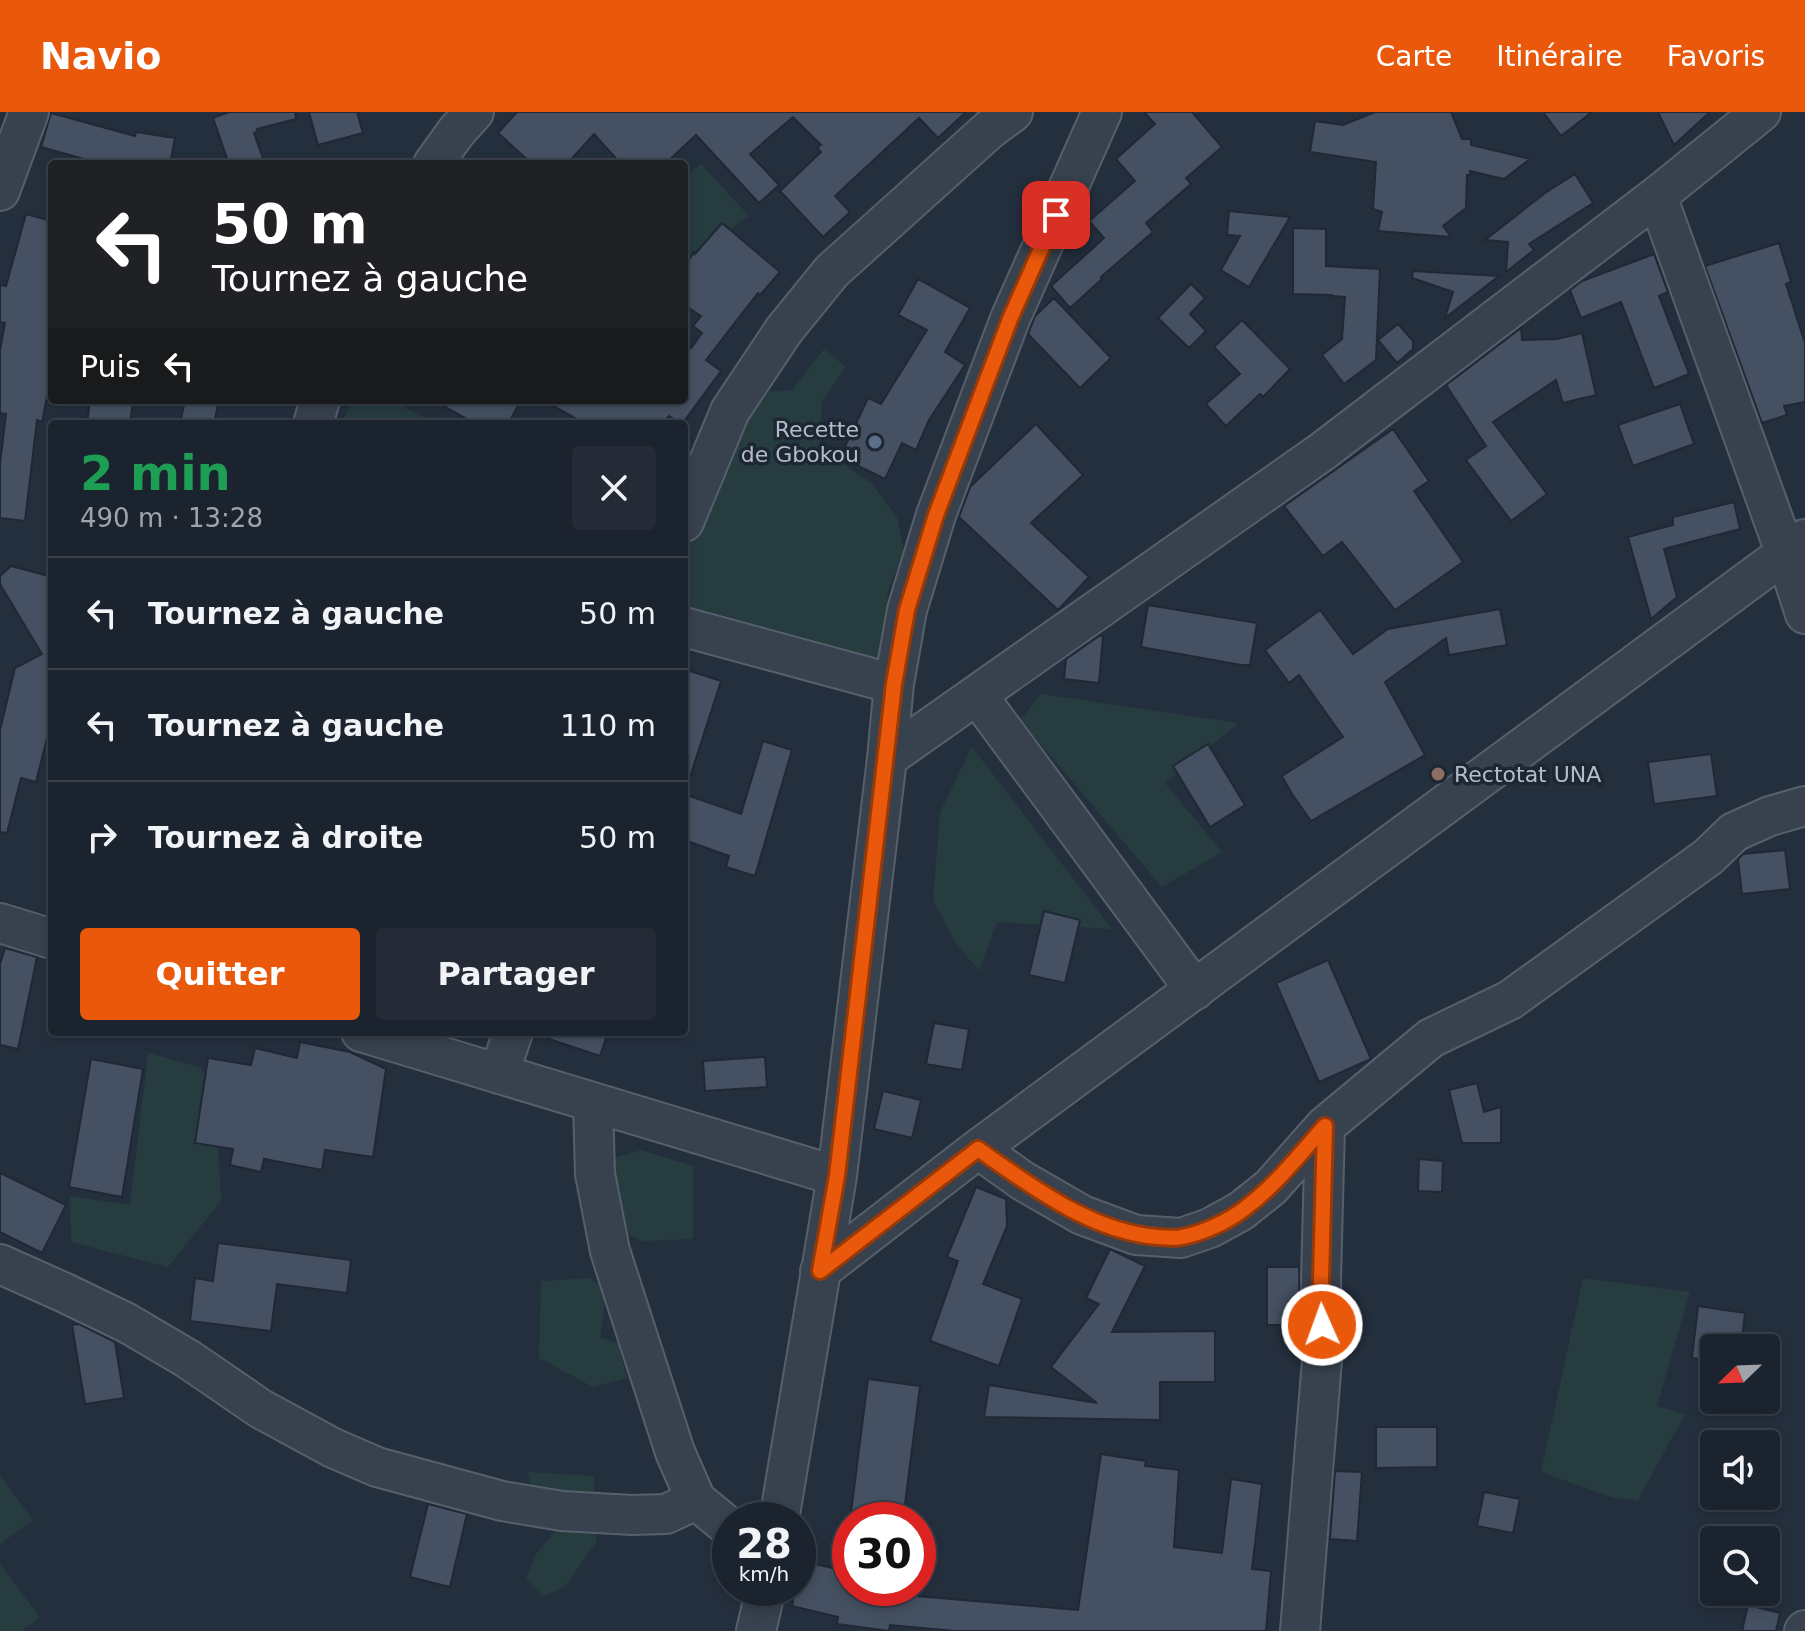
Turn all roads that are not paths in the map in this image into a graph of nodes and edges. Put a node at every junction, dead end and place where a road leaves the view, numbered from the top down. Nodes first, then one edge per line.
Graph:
1 (29, 112) edge
2 (474, 112) edge
3 (1013, 112) edge
4 (1102, 112) edge
5 (1761, 112) edge
6 (436, 160) edge
7 (0, 191) edge
8 (1657, 196) junction
9 (688, 512) edge
10 (1795, 546) edge
11 (1805, 614) edge
12 (688, 628) edge
13 (894, 684) junction
14 (977, 695) junction
15 (887, 758) junction
16 (1805, 806) edge
17 (0, 923) edge
18 (48, 938) edge
19 (1195, 990) junction
20 (374, 1036) edge
21 (512, 1036) edge
22 (499, 1074) junction
23 (593, 1102) junction
24 (1325, 1126) junction
25 (978, 1149) junction
26 (837, 1176) junction
27 (0, 1264) edge
28 (820, 1271) junction
29 (696, 1500) junction
30 (782, 1502) edge
31 (712, 1513) edge
32 (762, 1606) edge
33 (756, 1631) edge
34 (1300, 1631) edge

1 - 7 street
2 - 6 street
3 - 9 street
4 - 13 street
5 - 8 street
8 - 10 street
8 - 14 street
10 - 11 street
10 - 19 street
12 - 13 street
13 - 15 street
14 - 15 street
14 - 19 street
15 - 26 street
16 - 24 street
17 - 18 street
19 - 25 street
20 - 22 street
21 - 22 street
22 - 23 street
23 - 26 street
23 - 29 street
24 - 25 street
24 - 34 street
25 - 28 street
26 - 28 street
27 - 29 street
28 - 30 street
29 - 31 street
32 - 33 street

